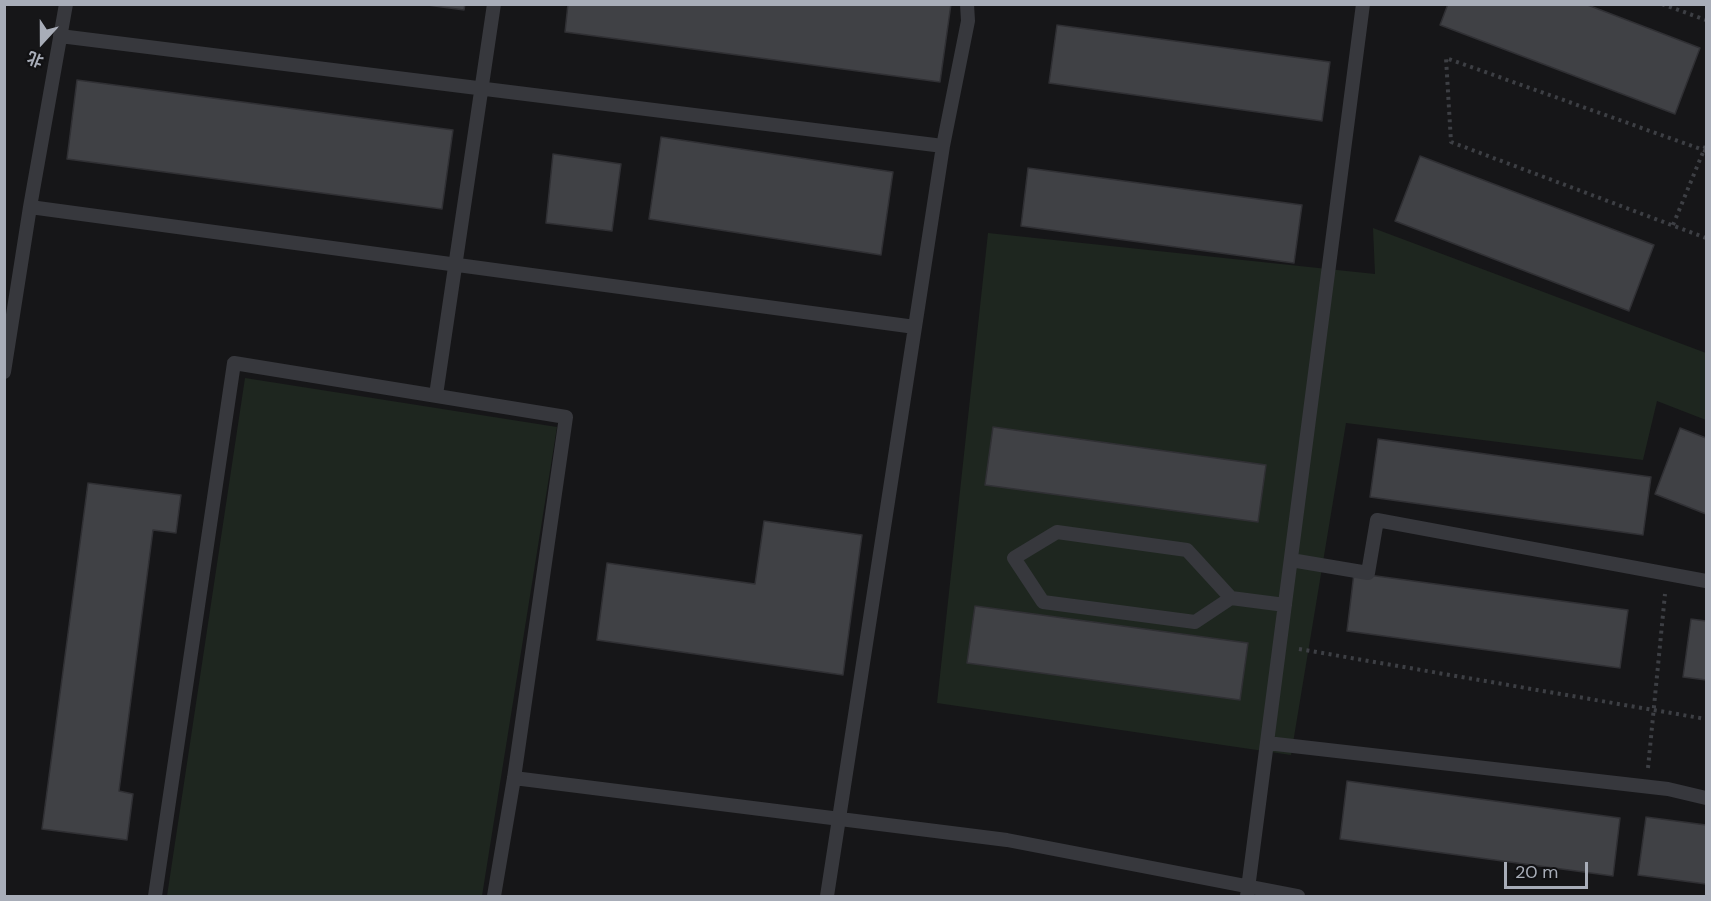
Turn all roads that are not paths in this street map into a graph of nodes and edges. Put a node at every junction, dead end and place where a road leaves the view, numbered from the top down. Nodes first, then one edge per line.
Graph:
1 (66, 4) edge
2 (494, 4) edge
3 (967, 4) edge
4 (1363, 4) edge
5 (60, 36) junction
6 (482, 88) junction
7 (943, 146) junction
8 (30, 207) junction
9 (456, 264) junction
10 (915, 327) junction
11 (4, 372) edge
12 (436, 395) junction
13 (1291, 560) junction
14 (1707, 580) edge
15 (1231, 598) junction
16 (1285, 605) junction
17 (1267, 743) junction
18 (514, 778) junction
19 (1707, 798) edge
20 (840, 819) junction
21 (1248, 892) edge
22 (154, 897) edge
23 (494, 897) edge
24 (828, 897) edge
25 (1298, 897) edge

1 - 5 lane
2 - 6 lane
3 - 7 lane
4 - 13 lane
5 - 6 lane
5 - 8 lane
6 - 7 lane
6 - 9 lane
7 - 10 lane
8 - 9 lane
8 - 11 lane
9 - 10 lane
9 - 12 lane
10 - 20 lane
12 - 18 lane
12 - 22 lane
13 - 14 lane
13 - 16 lane
15 - 15 lane
15 - 16 lane
16 - 17 lane
17 - 19 lane
17 - 21 lane
18 - 20 lane
18 - 23 lane
20 - 21 lane
20 - 24 lane
21 - 25 lane

